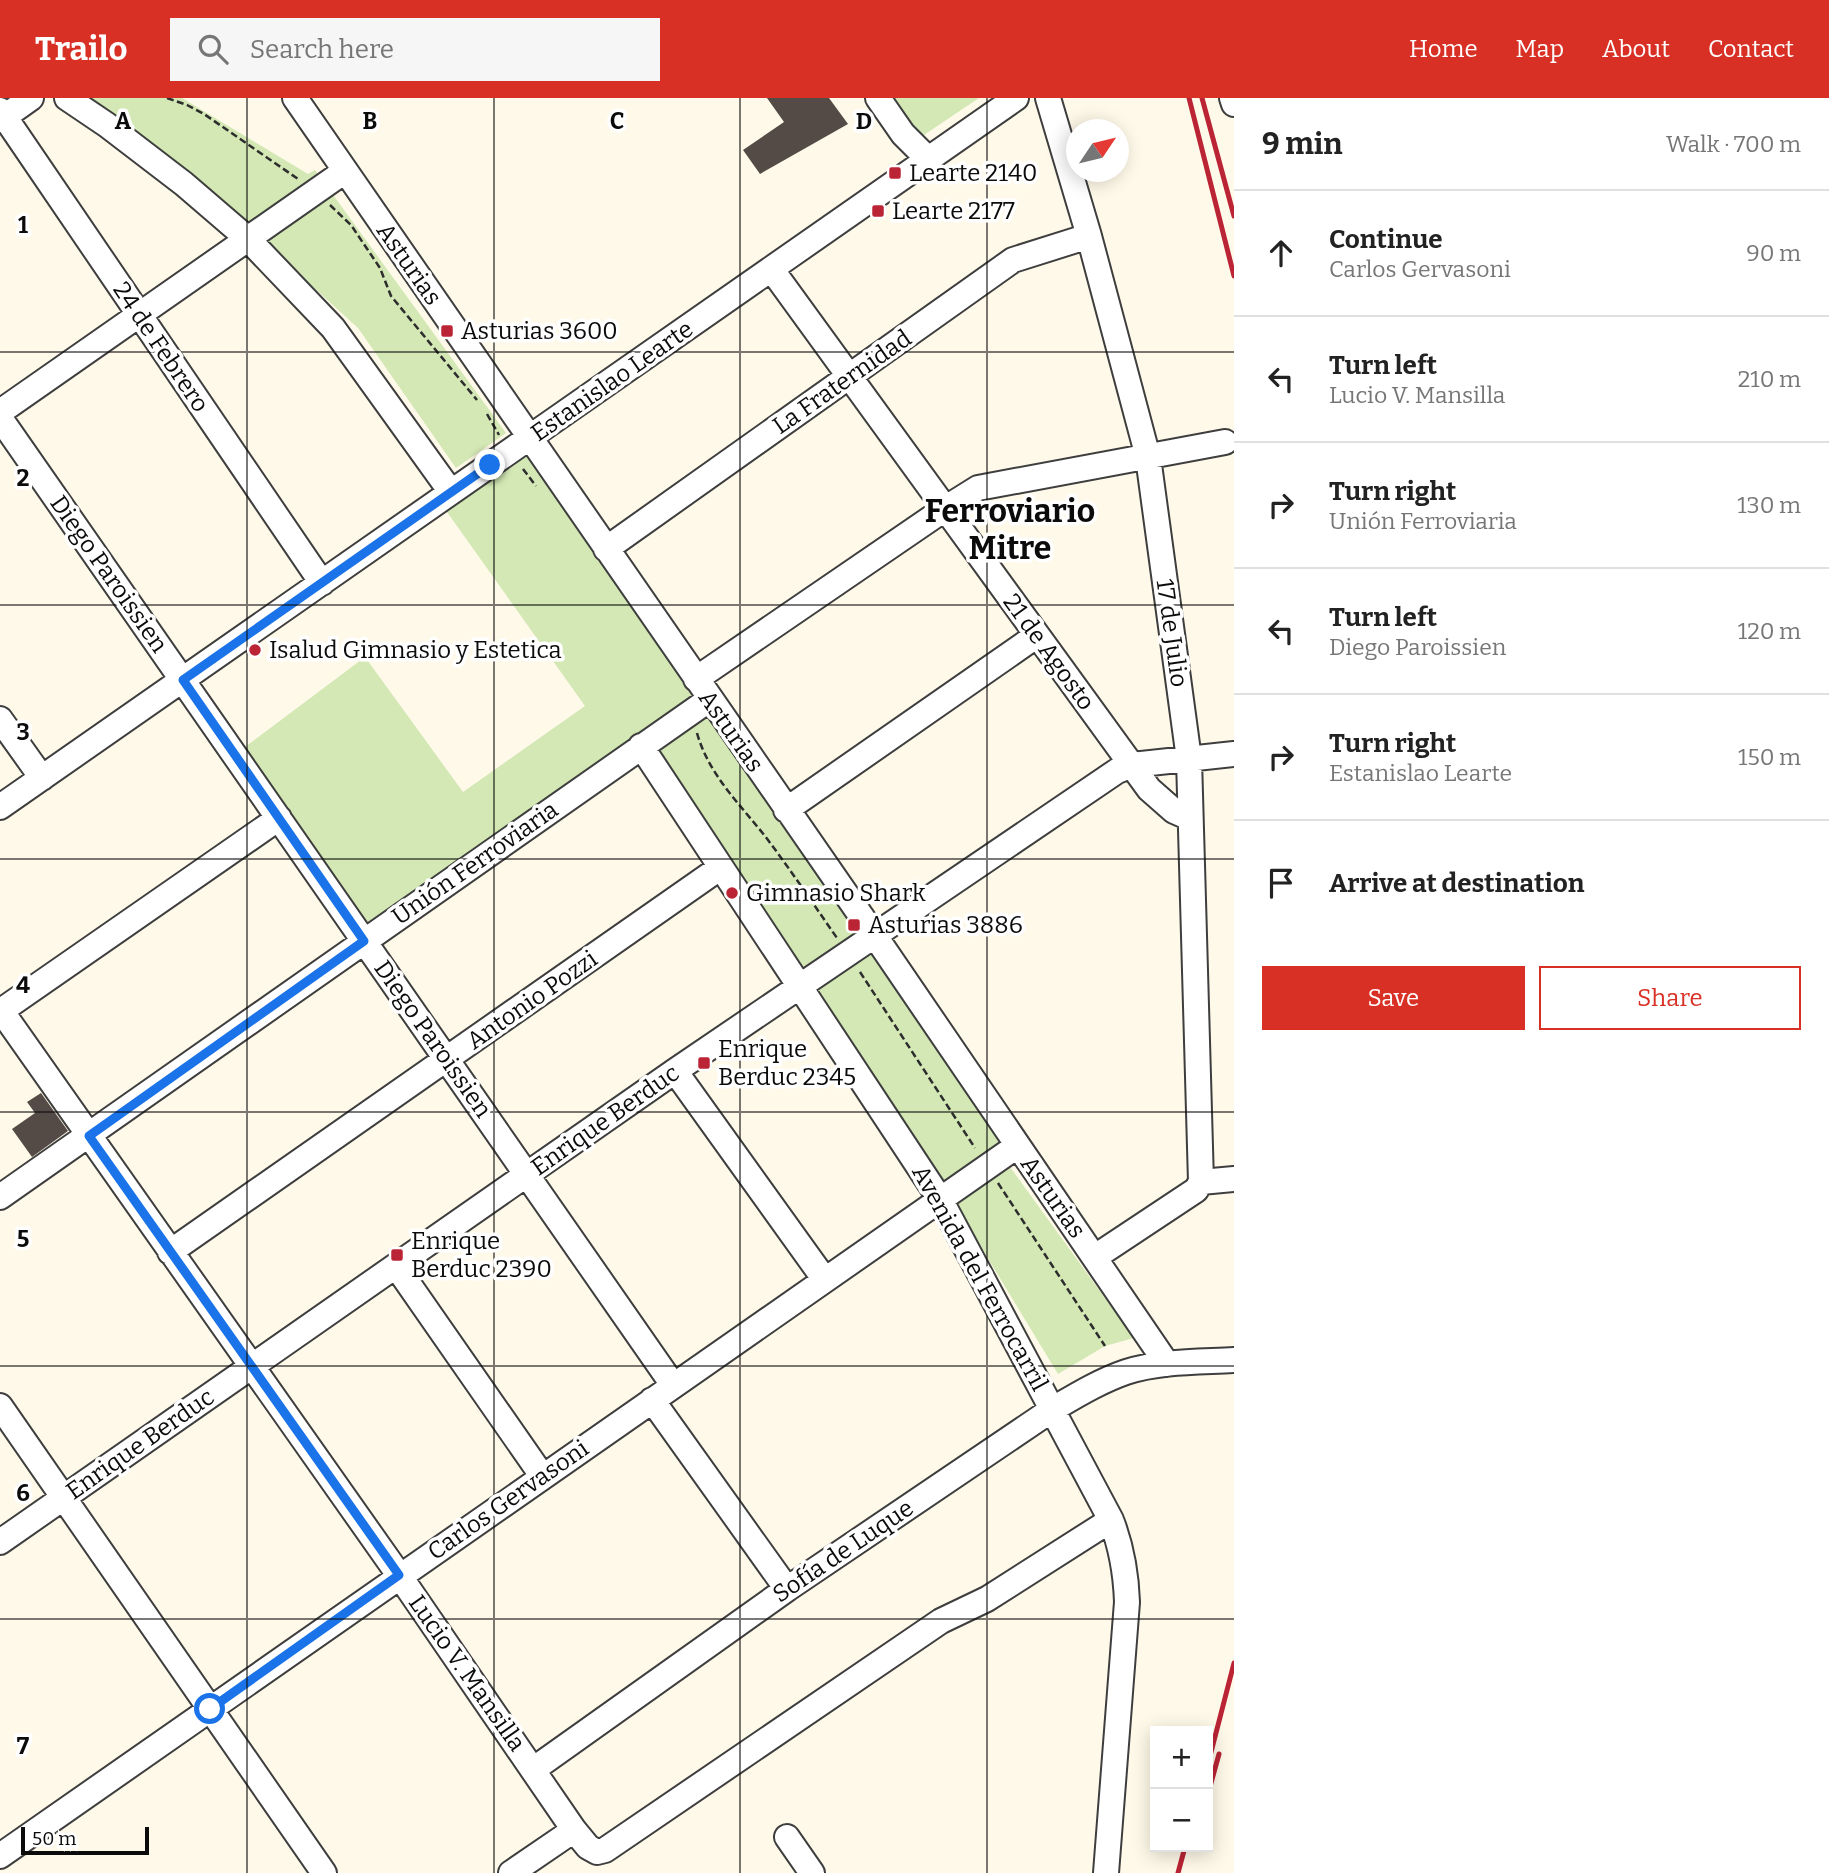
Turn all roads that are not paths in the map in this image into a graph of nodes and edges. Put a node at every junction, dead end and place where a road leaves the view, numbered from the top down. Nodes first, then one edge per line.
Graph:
1 (31, 98) edge
2 (67, 98) edge
3 (295, 98) edge
4 (878, 98) edge
5 (1016, 98) edge
6 (1048, 98) edge
7 (1232, 98) edge
8 (1234, 104) edge
9 (1, 116) edge
10 (928, 159) junction
11 (345, 171) junction
12 (1089, 236) junction
13 (248, 239) junction
14 (772, 270) junction
15 (139, 315) junction
16 (850, 377) junction
17 (0, 412) edge
18 (0, 418) edge
19 (530, 439) junction
20 (1225, 442) dead end
21 (1148, 457) junction
22 (451, 492) junction
23 (946, 508) junction
24 (606, 549) junction
25 (322, 583) junction
26 (1036, 636) junction
27 (183, 680) junction
28 (699, 696) junction
29 (0, 719) edge
30 (641, 746) junction
31 (1234, 754) edge
32 (1189, 759) junction
33 (1132, 765) junction
34 (42, 778) junction
35 (0, 807) edge
36 (786, 810) junction
37 (278, 818) junction
38 (1190, 818) junction
39 (721, 867) junction
40 (875, 936) junction
41 (364, 941) junction
42 (801, 987) junction
43 (1, 1010) edge
44 (446, 1059) junction
45 (675, 1071) junction
46 (89, 1136) junction
47 (1017, 1146) junction
48 (527, 1175) junction
49 (1234, 1179) edge
50 (1201, 1182) junction
51 (0, 1197) edge
52 (940, 1199) junction
53 (170, 1252) junction
54 (1095, 1257) junction
55 (396, 1266) junction
56 (825, 1280) junction
57 (1234, 1360) edge
58 (1167, 1364) junction
59 (251, 1367) junction
60 (673, 1385) junction
61 (652, 1400) junction
62 (0, 1406) edge
63 (1053, 1409) junction
64 (543, 1477) junction
65 (64, 1498) junction
66 (1111, 1520) junction
67 (0, 1542) edge
68 (399, 1575) junction
69 (787, 1589) junction
70 (210, 1709) junction
71 (534, 1769) junction
72 (574, 1830) junction
73 (787, 1837) dead end
74 (0, 1856) edge
75 (324, 1873) edge
76 (510, 1873) edge
77 (812, 1873) edge
78 (1106, 1873) edge

1 - 9 street
2 - 13 street
3 - 11 street, Asturias
4 - 10 street
5 - 10 street, Estanislao Learte
6 - 12 street, 17 de Julio
7 - 8 street
9 - 15 street, 24 de Febrero
10 - 14 street, Estanislao Learte
11 - 13 street
11 - 19 street, Asturias
12 - 16 street, La Fraternidad
12 - 21 street, 17 de Julio
13 - 15 street
13 - 22 street
14 - 16 street, 21 de Agosto
14 - 19 street, Estanislao Learte
15 - 17 street
15 - 25 street, 24 de Febrero
16 - 23 street, 21 de Agosto
16 - 24 street, La Fraternidad
18 - 27 street, Diego Paroissien
19 - 22 street, Estanislao Learte
19 - 24 street, Asturias
20 - 21 street, Unión Ferroviaria
21 - 23 street, Unión Ferroviaria
21 - 32 street, 17 de Julio
22 - 25 street, Estanislao Learte
23 - 26 street, 21 de Agosto
23 - 28 street, Unión Ferroviaria
24 - 28 street, Asturias
25 - 27 street, Estanislao Learte
26 - 33 street, 21 de Agosto
26 - 36 street
27 - 34 street, Estanislao Learte
27 - 37 street, Diego Paroissien
28 - 30 street, Unión Ferroviaria
28 - 36 street, Asturias
29 - 34 street
30 - 39 street, Avenida del Ferrocarril
30 - 41 street, Unión Ferroviaria
31 - 32 street, Enrique Berduc
32 - 33 street, Enrique Berduc
32 - 38 street, 17 de Julio
33 - 38 street, 21 de Agosto
33 - 40 street, Enrique Berduc
34 - 35 street, Estanislao Learte
36 - 40 street, Asturias
37 - 41 street, Diego Paroissien
37 - 43 street
38 - 50 street, 17 de Julio
39 - 42 street, Avenida del Ferrocarril
39 - 44 street, Antonio Pozzi
40 - 42 street, Enrique Berduc
40 - 47 street, Asturias
41 - 44 street, Diego Paroissien
41 - 46 street, Unión Ferroviaria
42 - 45 street, Enrique Berduc
42 - 52 street, Avenida del Ferrocarril
43 - 46 street, Lucio V. Mansilla
44 - 48 street, Diego Paroissien
44 - 53 street, Antonio Pozzi
45 - 48 street, Enrique Berduc
45 - 56 street
46 - 51 street, Unión Ferroviaria
46 - 53 street, Lucio V. Mansilla
47 - 52 street, Carlos Gervasoni
47 - 54 street, Asturias
48 - 55 street, Enrique Berduc
48 - 60 street, Diego Paroissien
49 - 50 street
50 - 54 street
52 - 56 street, Carlos Gervasoni
52 - 63 street, Avenida del Ferrocarril
53 - 59 street, Lucio V. Mansilla
54 - 58 street, Asturias
55 - 59 street, Enrique Berduc
55 - 64 street
56 - 60 street, Carlos Gervasoni
57 - 58 street, Sofía de Luque
58 - 63 street, Sofía de Luque
59 - 65 street, Enrique Berduc
59 - 68 street, Lucio V. Mansilla
60 - 61 street, Carlos Gervasoni
61 - 64 street, Carlos Gervasoni
61 - 69 street
62 - 65 street
63 - 66 street, Avenida del Ferrocarril
63 - 69 street, Sofía de Luque
64 - 68 street, Carlos Gervasoni
65 - 67 street, Enrique Berduc
65 - 70 street
66 - 72 street, Lucio V. Mansilla
66 - 78 street, Avenida del Ferrocarril
68 - 70 street, Carlos Gervasoni
68 - 71 street, Lucio V. Mansilla
69 - 71 street, Sofía de Luque
70 - 74 street, Carlos Gervasoni
70 - 75 street
71 - 72 street, Lucio V. Mansilla
72 - 76 street
73 - 77 street

